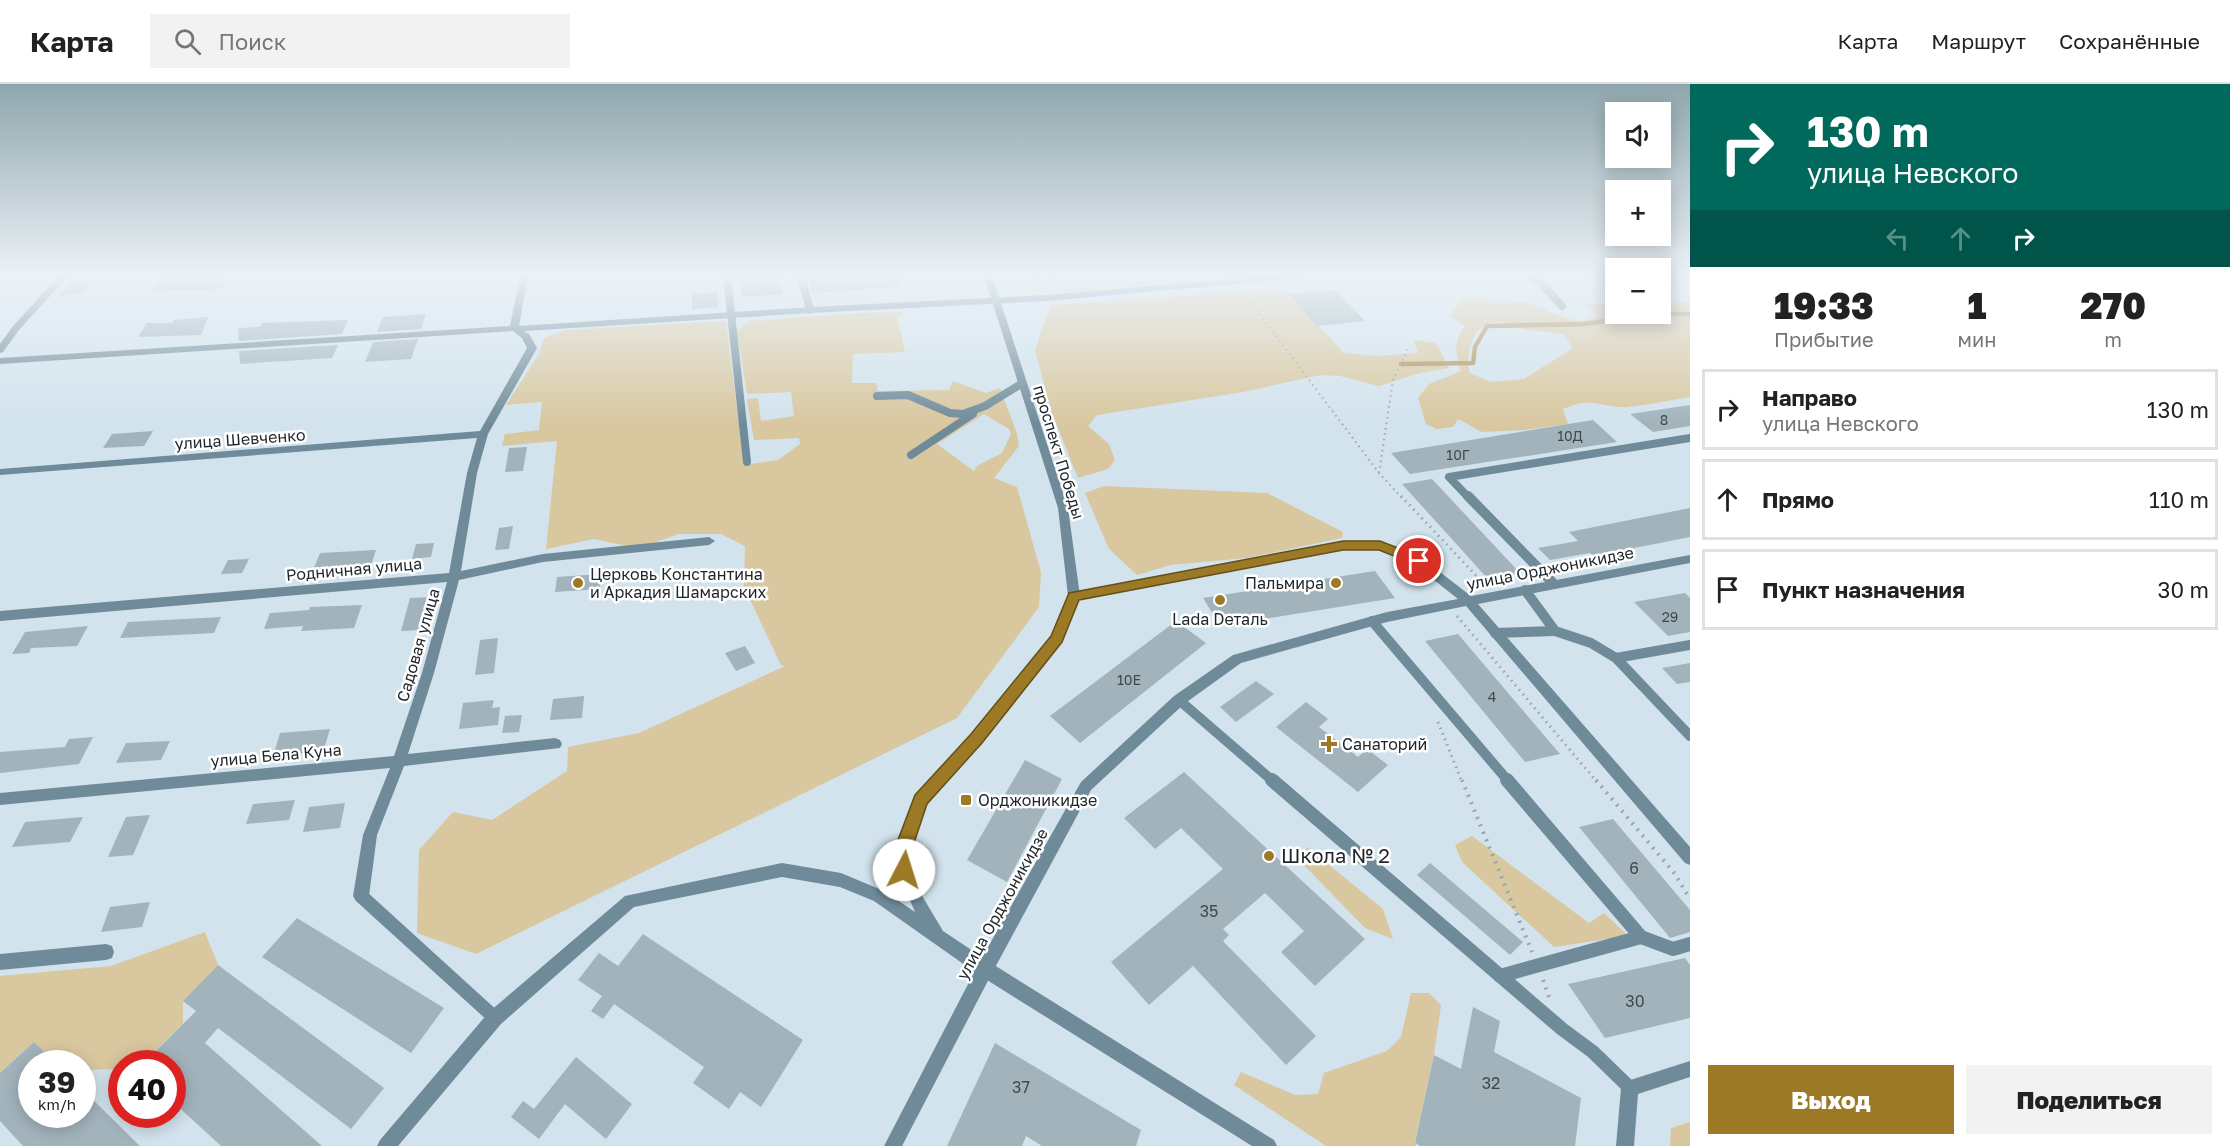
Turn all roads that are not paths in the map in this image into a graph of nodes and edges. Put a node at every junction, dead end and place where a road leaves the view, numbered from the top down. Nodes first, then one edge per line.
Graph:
1 (18, 326) edge
2 (555, 326) edge
3 (733, 326) edge
4 (1003, 326) edge
5 (514, 328) junction
6 (0, 350) edge
7 (0, 361) edge
8 (1021, 384) junction
9 (877, 396) dead end
10 (985, 406) junction
11 (483, 434) junction
12 (1690, 438) edge
13 (911, 455) dead end
14 (747, 462) dead end
15 (0, 472) edge
16 (710, 542) dead end
17 (1690, 559) edge
18 (454, 577) junction
19 (1554, 584) junction
20 (1525, 590) junction
21 (1074, 596) junction
22 (1467, 600) junction
23 (0, 616) edge
24 (1372, 621) junction
25 (1556, 631) junction
26 (1496, 633) junction
27 (1690, 645) edge
28 (1616, 658) junction
29 (1179, 699) junction
30 (1690, 736) edge
31 (555, 744) dead end
32 (399, 761) junction
33 (0, 799) edge
34 (1690, 858) edge
35 (361, 896) joint
36 (939, 937) junction
37 (1641, 937) junction
38 (1690, 944) edge
39 (106, 952) dead end
40 (0, 962) edge
41 (985, 969) junction
42 (1500, 976) junction
43 (495, 1018) junction
44 (1690, 1069) edge
45 (1630, 1088) junction
46 (386, 1146) edge
47 (893, 1146) edge
48 (1268, 1146) edge
49 (1625, 1146) edge

1 - 6 street
2 - 5 street
3 - 14 lane
4 - 8 street, проспект Победы
5 - 7 street
5 - 11 street, Садовая улица
8 - 10 lane
8 - 21 street, проспект Победы
9 - 10 lane
10 - 13 lane
11 - 15 street, улица Шевченко
11 - 18 street, Садовая улица
12 - 19 lane
16 - 18 street, Родничная улица
17 - 19 street, улица Орджоникидзе
18 - 23 street, Родничная улица
18 - 32 street, Садовая улица
19 - 20 street, улица Орджоникидзе
20 - 22 street, улица Орджоникидзе
20 - 25 lane
21 - 22 street
21 - 36 street, проспект Победы
22 - 24 street, улица Орджоникидзе
22 - 26 street
24 - 29 street, улица Орджоникидзе
24 - 37 lane
25 - 26 lane
25 - 28 lane
26 - 34 street
27 - 28 lane
28 - 30 lane
29 - 41 street, улица Орджоникидзе
29 - 42 lane
31 - 32 street, улица Бела Куна
32 - 33 street, улица Бела Куна
32 - 35 street, Садовая улица
35 - 43 lane
36 - 41 street
36 - 43 street
37 - 38 lane
37 - 42 lane
39 - 40 street
41 - 47 street, улица Орджоникидзе
41 - 48 street
42 - 45 lane
43 - 46 street
44 - 45 street
45 - 49 street

